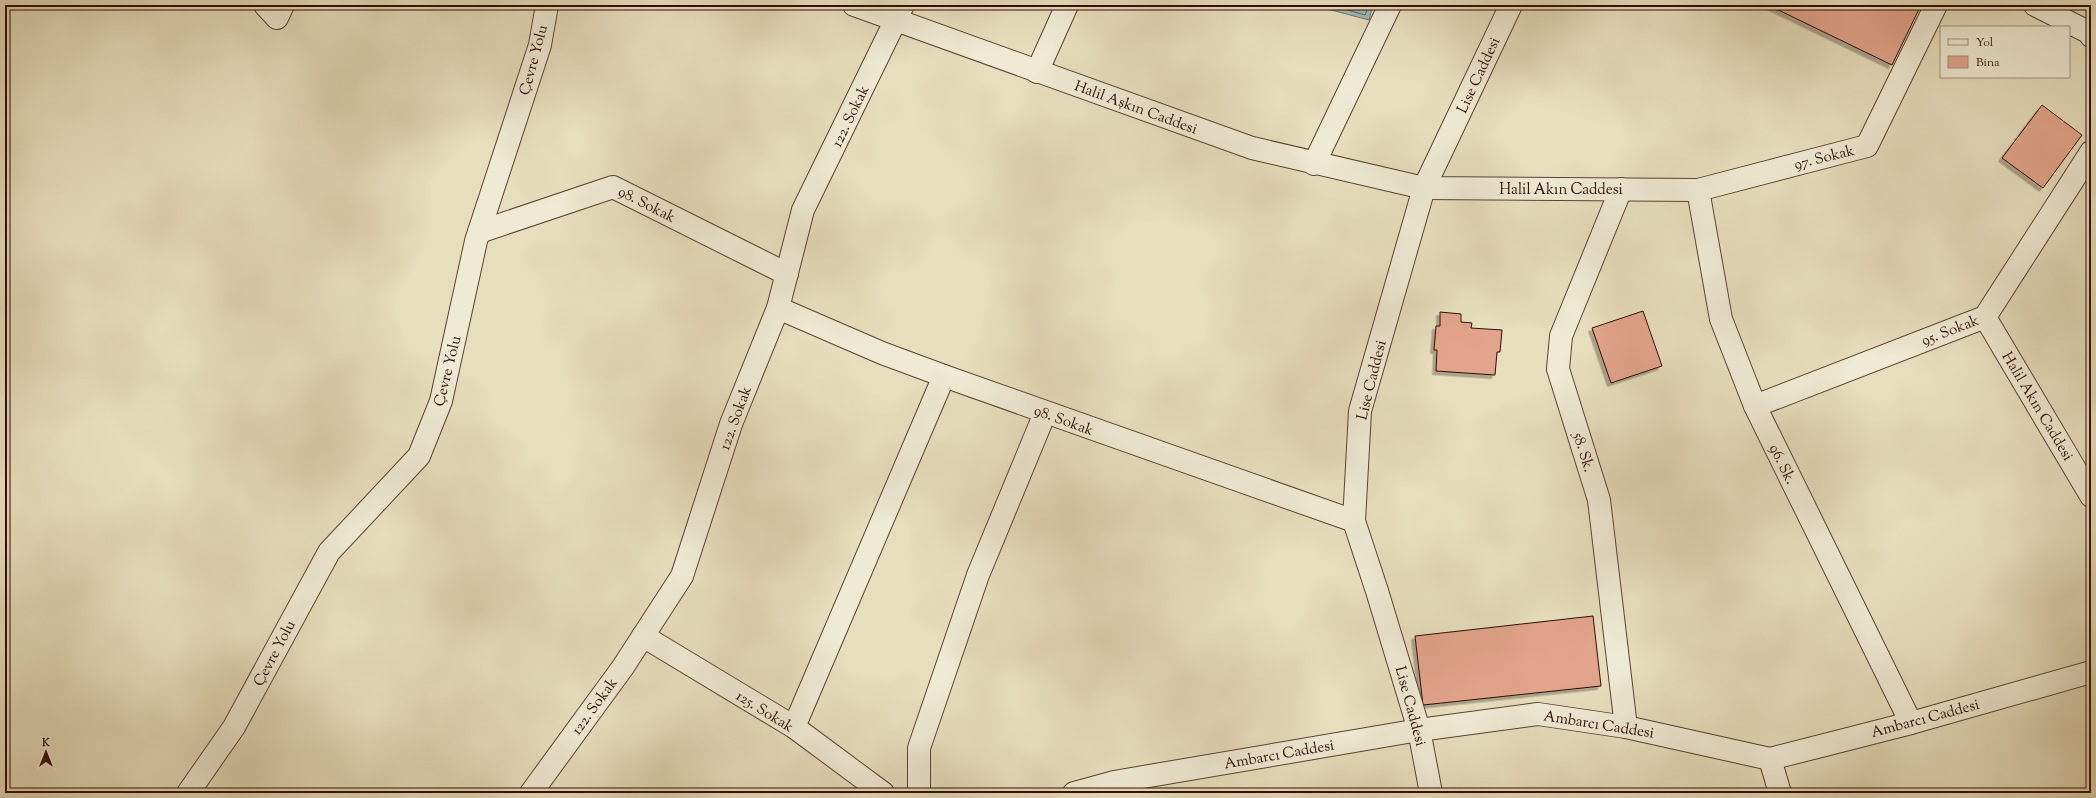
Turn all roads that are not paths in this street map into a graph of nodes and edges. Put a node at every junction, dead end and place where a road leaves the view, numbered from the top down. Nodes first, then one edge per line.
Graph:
1 (265, 5) edge
2 (283, 5) edge
3 (547, 5) edge
4 (854, 5) edge
5 (1067, 5) edge
6 (1390, 5) edge
7 (1511, 5) edge
8 (1936, 5) edge
9 (2035, 5) edge
10 (900, 12) edge
11 (2091, 34) edge
12 (1037, 72) junction
13 (2091, 152) edge
14 (1314, 164) junction
15 (1424, 188) junction
16 (1621, 189) junction
17 (1698, 190) junction
18 (479, 232) junction
19 (786, 274) junction
20 (778, 308) junction
21 (1984, 317) junction
22 (944, 376) junction
23 (1755, 406) junction
24 (1045, 413) junction
25 (2091, 496) edge
26 (1354, 521) junction
27 (643, 636) junction
28 (2091, 672) edge
29 (1910, 723) junction
30 (794, 727) junction
31 (1626, 727) junction
32 (1420, 730) junction
33 (1770, 759) junction
34 (1114, 788) edge
35 (188, 793) edge
36 (531, 793) edge
37 (883, 793) edge
38 (919, 793) edge
39 (1074, 793) edge
40 (1431, 793) edge
41 (1780, 793) edge

1 - 2 street
3 - 18 street, Çevre Yolu
4 - 10 street, Halil Aşkın Caddesi
5 - 12 street
6 - 14 street
7 - 15 street, Lise Caddesi
8 - 17 street, 97. Sokak
9 - 11 street
10 - 12 street, Halil Aşkın Caddesi
10 - 19 street, 122. Sokak
12 - 14 street, Halil Aşkın Caddesi
13 - 21 street, 95. Sokak
14 - 15 street, Halil Aşkın Caddesi
15 - 16 street, Halil Akın Caddesi
15 - 26 street, Lise Caddesi
16 - 17 street, Halil Akın Caddesi
16 - 31 street, 58. Sk.
17 - 23 street, 96. Sk.
18 - 19 street, 98. Sokak
18 - 35 street, Çevre Yolu
19 - 20 street, 122. Sokak
20 - 22 street, 98. Sokak
20 - 27 street, 122. Sokak
21 - 23 street, 95. Sokak
21 - 25 street, Halil Akın Caddesi
22 - 24 street, 98. Sokak
22 - 30 street
23 - 29 street, 96. Sk.
24 - 26 street, 98. Sokak
24 - 38 street
26 - 32 street, Lise Caddesi
27 - 30 street, 125. Sokak
27 - 36 street, 122. Sokak
28 - 29 street, Ambarcı Caddesi
29 - 33 street, Ambarcı Caddesi
30 - 37 street, 125. Sokak
31 - 32 street, Ambarcı Caddesi
31 - 33 street, Ambarcı Caddesi
32 - 34 street, Ambarcı Caddesi
32 - 40 street, Lise Caddesi
33 - 41 street
34 - 39 street, Ambarcı Caddesi

